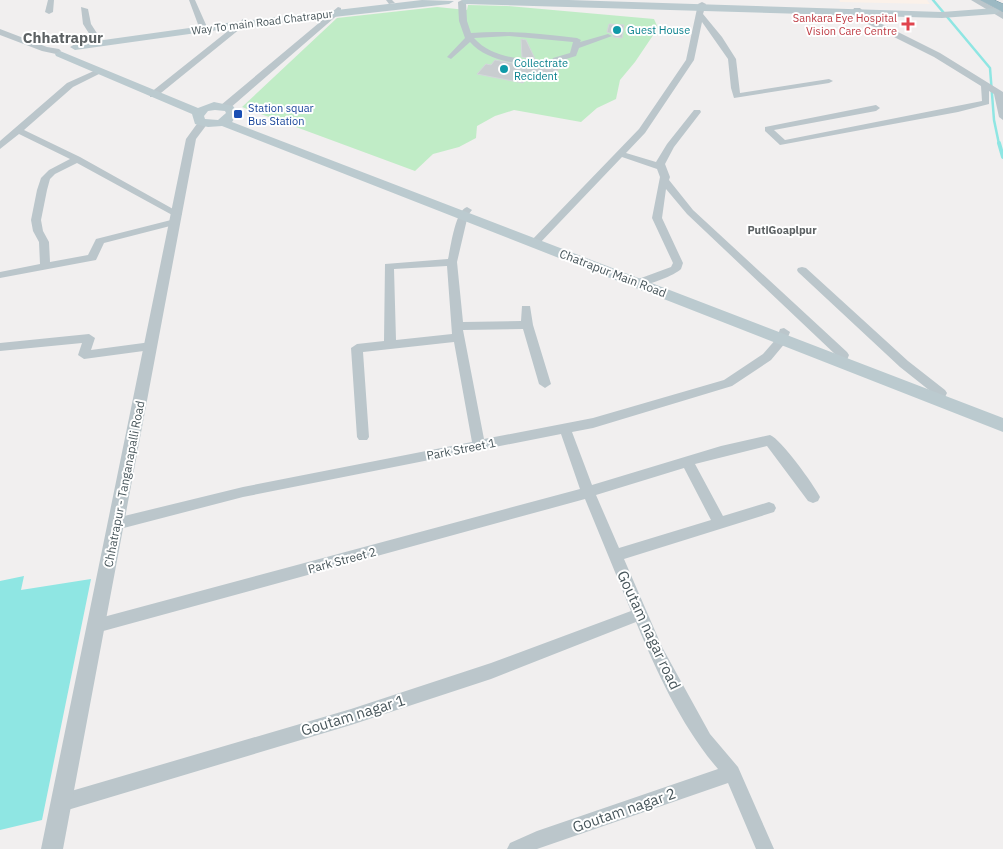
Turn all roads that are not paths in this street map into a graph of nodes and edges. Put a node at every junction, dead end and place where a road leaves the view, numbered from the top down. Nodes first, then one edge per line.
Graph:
1 (51, 0) edge
2 (192, 0) edge
3 (411, 0) edge
4 (592, 0) edge
5 (975, 0) edge
6 (390, 1) edge
7 (448, 1) edge
8 (466, 1) edge
9 (701, 9) junction
10 (84, 10) dead end
11 (996, 10) edge
12 (49, 12) dead end
13 (858, 12) junction
14 (334, 14) junction
15 (944, 14) junction
16 (241, 24) junction
17 (203, 27) junction
18 (0, 32) edge
19 (608, 36) dead end
20 (468, 37) junction
21 (98, 41) junction
22 (576, 46) junction
23 (66, 50) junction
24 (451, 57) dead end
25 (556, 60) dead end
26 (81, 65) junction
27 (548, 65) dead end
28 (99, 72) junction
29 (829, 81) dead end
30 (984, 84) junction
31 (70, 85) junction
32 (155, 93) junction
33 (1001, 94) edge
34 (876, 108) dead end
35 (697, 112) dead end
36 (227, 113) junction
37 (202, 115) junction
38 (1003, 117) edge
39 (19, 131) junction
40 (0, 146) edge
41 (621, 154) junction
42 (77, 159) junction
43 (661, 167) junction
44 (664, 180) junction
45 (465, 213) junction
46 (176, 218) junction
47 (537, 241) junction
48 (452, 262) junction
49 (45, 266) junction
50 (802, 270) dead end
51 (0, 275) edge
52 (643, 282) junction
53 (526, 309) dead end
54 (528, 325) junction
55 (458, 331) junction
56 (783, 335) junction
57 (390, 345) junction
58 (151, 346) junction
59 (0, 347) edge
60 (842, 358) junction
61 (545, 384) dead end
62 (939, 396) junction
63 (1003, 417) edge
64 (1003, 425) edge
65 (564, 429) junction
66 (363, 437) dead end
67 (479, 445) junction
68 (686, 462) junction
69 (589, 492) junction
70 (813, 497) dead end
71 (769, 508) dead end
72 (116, 524) junction
73 (720, 524) junction
74 (615, 556) junction
75 (640, 614) junction
76 (96, 626) junction
77 (732, 773) junction
78 (61, 803) junction
79 (538, 844) edge
80 (52, 849) edge
81 (516, 849) edge
82 (765, 849) edge

1 - 12 street
2 - 17 street
3 - 6 main road
4 - 9 main road
5 - 11 street
6 - 14 main road
7 - 8 main road, Way To main Road Chatrapur
7 - 14 main road, Way To main Road Chatrapur
8 - 9 main road, Way To main Road Chatrapur
8 - 20 street
9 - 13 main road
9 - 29 street
9 - 41 street
10 - 21 street
11 - 15 main road
13 - 15 main road
13 - 15 main road
13 - 30 street
14 - 16 main road, Way To main Road Chatrapur
14 - 16 main road, Way To main Road Chatrapur
14 - 36 street
16 - 17 main road, Way To main Road Chatrapur
16 - 23 main road, Way To main Road Chatrapur
16 - 32 street
17 - 21 main road, Way To main Road Chatrapur
18 - 23 street
19 - 22 street
20 - 22 street
20 - 24 street
20 - 27 street
21 - 23 main road, Way To main Road Chatrapur
22 - 25 street
23 - 26 main road
23 - 32 main road
26 - 28 main road
26 - 31 street
28 - 31 street
28 - 32 main road
30 - 33 street
30 - 34 street
31 - 39 street
32 - 37 main road
33 - 38 street
35 - 43 street
36 - 37 main road
36 - 37 main road
36 - 45 main road, Chatrapur Main Road
37 - 46 street, Chhatrapur - Tanganapalli Road
39 - 40 street
39 - 42 street
41 - 43 street
41 - 47 street
42 - 46 street
42 - 49 street
43 - 44 street
44 - 52 street
44 - 60 street
45 - 47 main road, Chatrapur Main Road
45 - 48 street
46 - 49 street
46 - 58 street, Chhatrapur - Tanganapalli Road
47 - 52 main road, Chatrapur Main Road
48 - 55 street
48 - 57 street
49 - 51 street
50 - 62 street
52 - 56 main road, Chatrapur Main Road
53 - 54 street
54 - 55 street
54 - 61 street
55 - 57 street
55 - 67 street
56 - 60 main road, Chatrapur Main Road
56 - 65 street, Park Street 1
57 - 66 street
58 - 59 street
58 - 72 street, Chhatrapur - Tanganapalli Road
60 - 62 main road, Chatrapur Main Road
62 - 63 main road, Chatrapur Main Road
62 - 64 main road, Chatrapur Main Road
65 - 67 street, Park Street 1
65 - 69 street, Goutam nagar road
67 - 72 street, Park Street 1
68 - 69 street, Park Street 2
68 - 70 street, Park Street 2
68 - 73 street
69 - 74 street, Goutam nagar road
69 - 76 street, Park Street 2
71 - 73 street
72 - 76 street, Chhatrapur - Tanganapalli Road
73 - 74 street
74 - 75 street, Goutam nagar road
75 - 77 street, Goutam nagar road
75 - 78 street, Goutam nagar 1
76 - 78 street, Chhatrapur - Tanganapalli Road
77 - 79 street, Goutam nagar 2
77 - 82 street, Goutam nagar road
78 - 80 street, Chhatrapur - Tanganapalli Road
79 - 81 street, Goutam nagar 2

